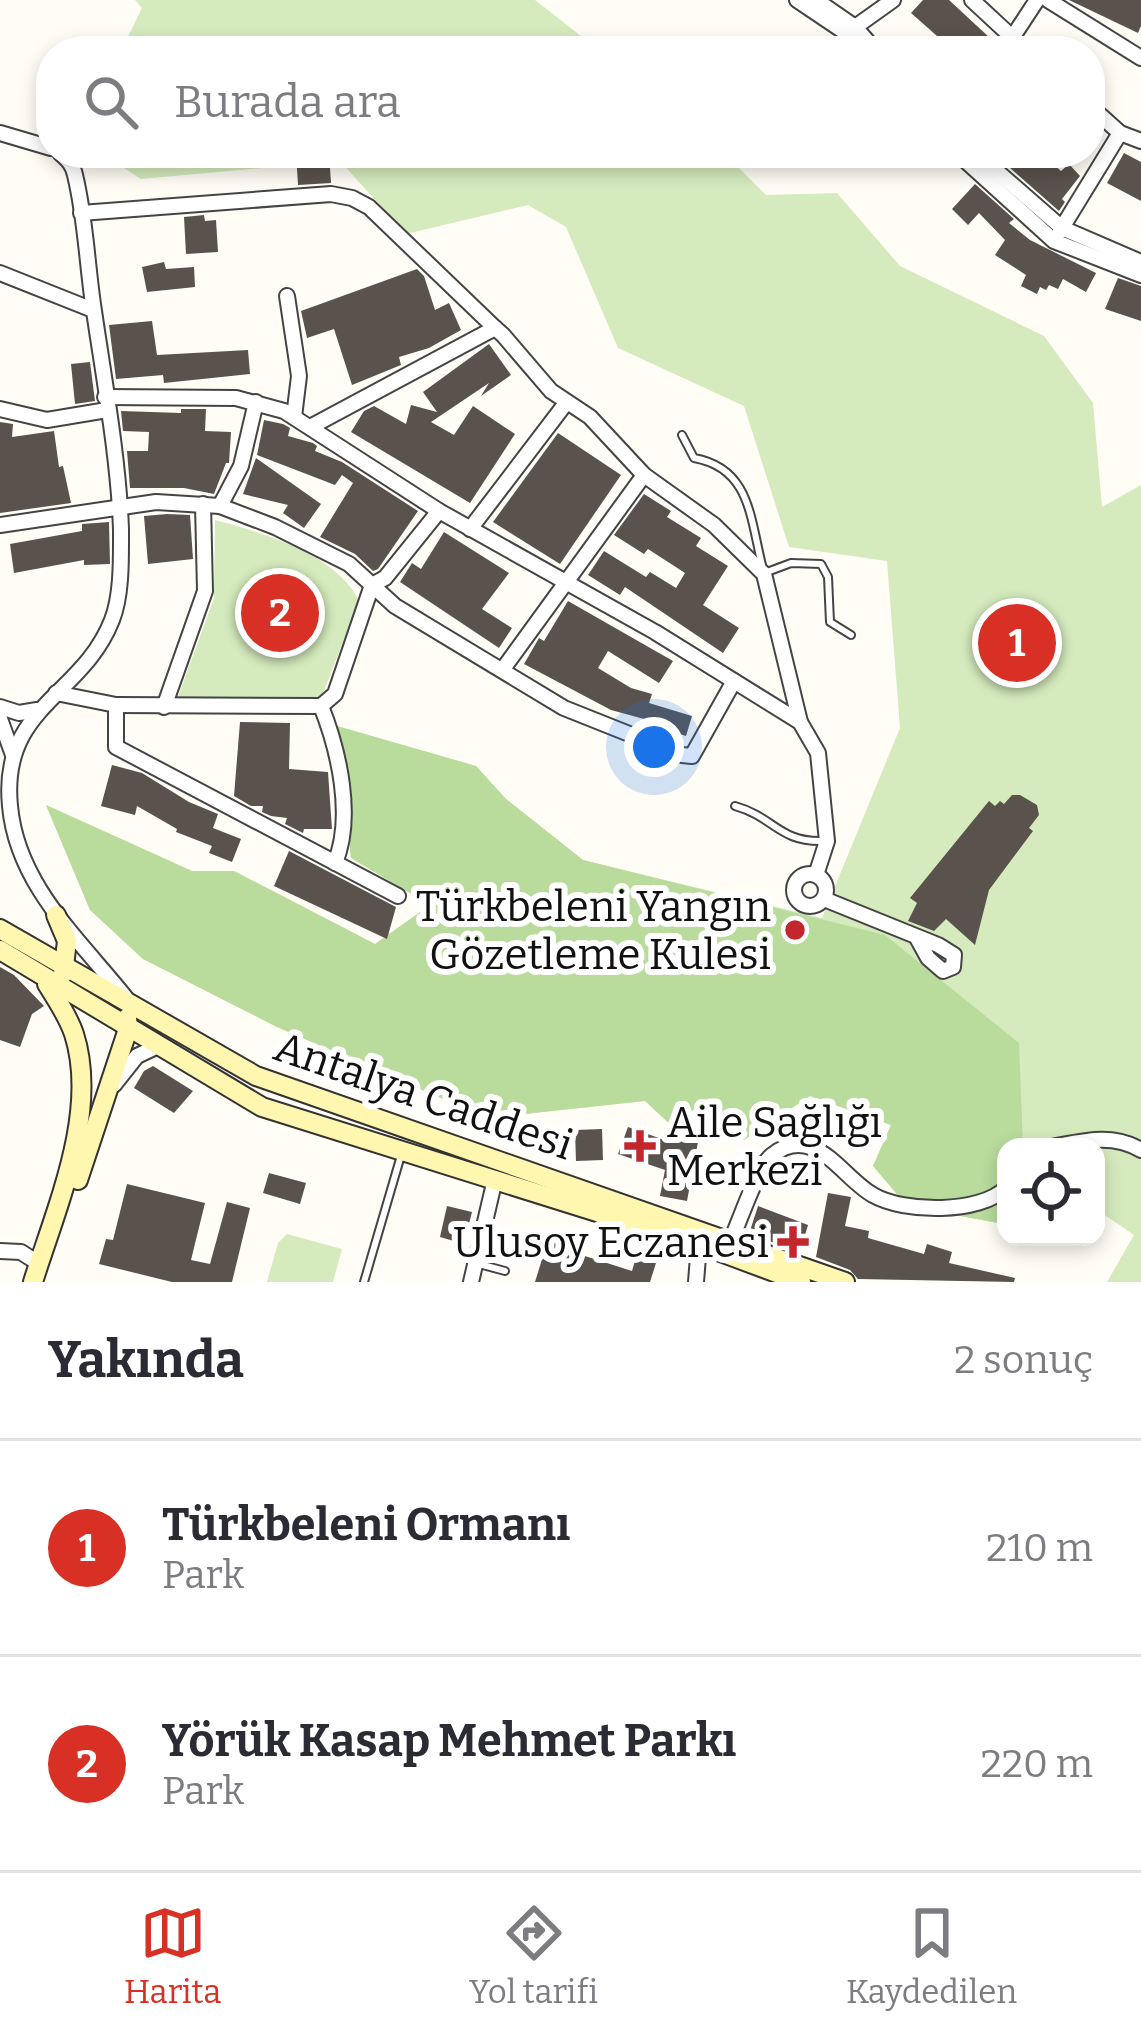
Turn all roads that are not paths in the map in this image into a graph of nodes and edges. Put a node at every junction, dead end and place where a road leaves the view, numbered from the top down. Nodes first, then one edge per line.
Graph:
1 (797, 0) edge
2 (815, 0) edge
3 (893, 0) edge
4 (972, 0) edge
5 (1037, 0) edge
6 (1048, 0) edge
7 (851, 30) junction
8 (854, 36) edge
9 (858, 36) edge
10 (1010, 36) edge
11 (1013, 36) edge
12 (1140, 54) edge
13 (1105, 120) edge
14 (0, 133) edge
15 (1120, 133) junction
16 (1141, 141) edge
17 (36, 144) edge
18 (1105, 157) edge
19 (72, 168) edge
20 (976, 168) edge
21 (991, 168) edge
22 (1099, 168) edge
23 (81, 213) junction
24 (1058, 234) junction
25 (1141, 262) edge
26 (0, 273) edge
27 (1141, 275) edge
28 (287, 296) dead end
29 (93, 310) junction
30 (495, 328) junction
31 (256, 403) junction
32 (106, 404) junction
33 (566, 404) junction
34 (0, 409) edge
35 (294, 417) junction
36 (312, 426) junction
37 (682, 434) dead end
38 (644, 475) junction
39 (203, 504) junction
40 (119, 506) junction
41 (220, 506) junction
42 (440, 511) junction
43 (0, 526) edge
44 (470, 529) junction
45 (764, 574) junction
46 (565, 581) junction
47 (372, 586) junction
48 (850, 635) dead end
49 (503, 669) junction
50 (734, 681) junction
51 (56, 693) junction
52 (116, 706) junction
53 (321, 706) junction
54 (0, 707) edge
55 (164, 707) junction
56 (37, 710) junction
57 (0, 718) edge
58 (800, 722) junction
59 (8, 755) edge
60 (735, 806) dead end
61 (826, 841) junction
62 (335, 863) junction
63 (816, 875) junction
64 (398, 896) dead end
65 (824, 899) junction
66 (56, 915) junction
67 (0, 929) edge
68 (917, 938) dead end
69 (0, 950) edge
70 (63, 964) junction
71 (42, 975) junction
72 (64, 990) junction
73 (126, 998) junction
74 (68, 1018) junction
75 (128, 1029) junction
76 (158, 1046) junction
77 (105, 1100) junction
78 (1105, 1139) edge
79 (403, 1148) junction
80 (1141, 1150) edge
81 (495, 1179) junction
82 (997, 1195) edge
83 (731, 1240) junction
84 (698, 1244) junction
85 (0, 1251) edge
86 (476, 1263) junction
87 (505, 1271) dead end
88 (39, 1276) edge
89 (364, 1282) edge
90 (471, 1282) edge
91 (696, 1282) edge
92 (801, 1282) edge
93 (845, 1282) edge

1 - 7 street
2 - 7 street
3 - 7 street
4 - 10 street
5 - 11 street
6 - 12 street
7 - 8 street
7 - 9 street
13 - 15 street
14 - 17 street
15 - 16 street
15 - 18 street
19 - 23 street
20 - 24 street
21 - 24 street
22 - 24 street
23 - 29 street
23 - 30 street
24 - 25 street
24 - 27 street
26 - 29 street
28 - 35 street
29 - 32 street
30 - 33 street
30 - 36 street
31 - 32 street
31 - 35 street
31 - 41 street
32 - 34 street
32 - 40 street
33 - 38 street
33 - 44 street
35 - 36 street
36 - 42 street
37 - 45 lane
38 - 45 street
38 - 46 street
39 - 40 street
39 - 41 street
39 - 55 street
40 - 43 street
40 - 51 street
41 - 47 street
42 - 44 street
42 - 47 street
44 - 46 street
45 - 48 lane
45 - 58 street
46 - 49 street
46 - 50 street
47 - 49 street
47 - 53 street
49 - 50 street
50 - 58 street
51 - 52 street
51 - 56 street
52 - 55 street
52 - 62 street
53 - 55 street
53 - 62 street
54 - 56 street
56 - 59 street
57 - 59 street
58 - 61 street
59 - 66 street
60 - 61 lane
61 - 63 street
62 - 64 street
63 - 65 street
63 - 65 street
65 - 68 street
66 - 70 main road
66 - 73 street
67 - 70 main road, Antalya Caddesi
69 - 71 main road, Antalya Caddesi
70 - 72 main road
70 - 73 main road, Antalya Caddesi
71 - 72 main road, Antalya Caddesi
71 - 74 main road
72 - 74 main road
72 - 75 main road, Antalya Caddesi
73 - 75 main road
73 - 83 main road, Antalya Caddesi
74 - 88 main road
75 - 76 main road, Antalya Caddesi
75 - 77 main road
76 - 77 street
76 - 79 main road, Antalya Caddesi
77 - 88 main road
78 - 80 street
79 - 81 main road, Antalya Caddesi
79 - 89 lane
81 - 84 main road, Antalya Caddesi
81 - 86 street
82 - 83 street
83 - 93 main road, Antalya Caddesi
84 - 91 street
84 - 92 main road, Antalya Caddesi
85 - 88 street
86 - 87 lane
86 - 90 street

